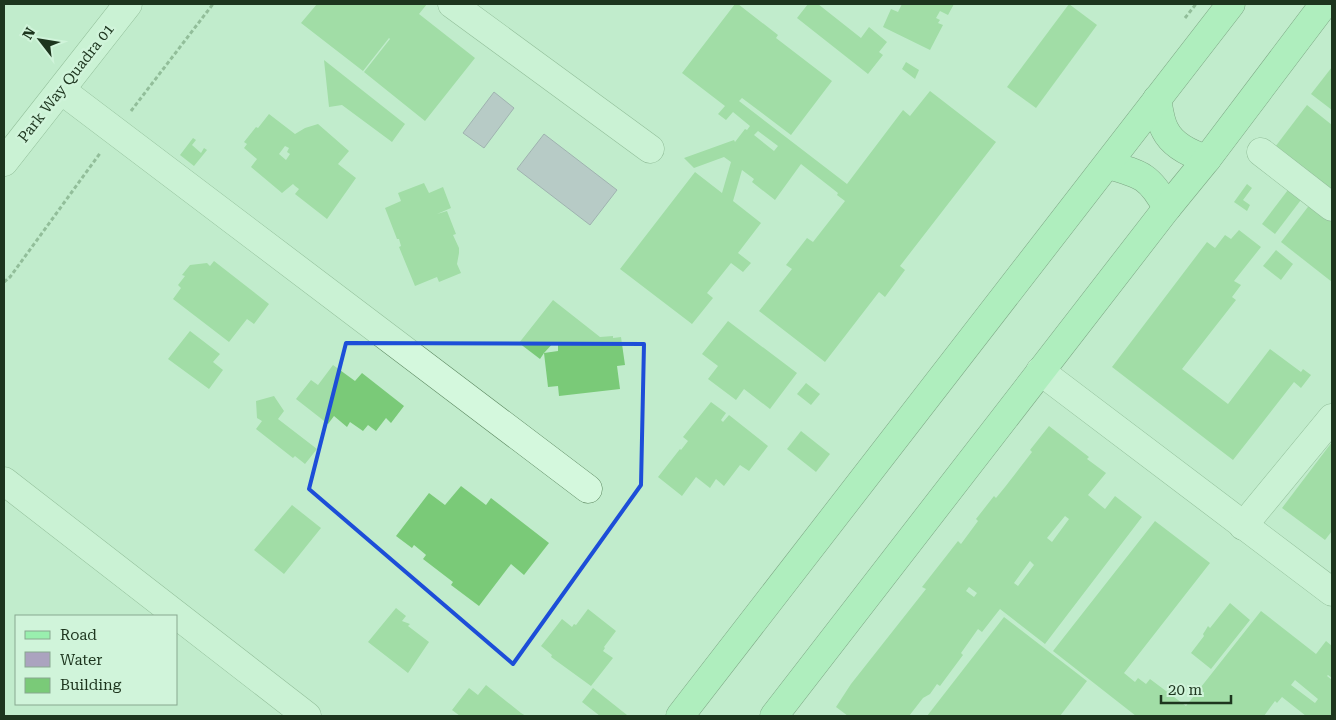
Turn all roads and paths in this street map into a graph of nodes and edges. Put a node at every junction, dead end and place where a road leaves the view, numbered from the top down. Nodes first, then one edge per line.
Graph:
1 (128, 4) edge
2 (452, 4) edge
3 (1231, 4) edge
4 (1324, 4) edge
5 (60, 90) junction
6 (1157, 99) junction
7 (650, 149) dead end
8 (1261, 152) dead end
9 (1207, 159) junction
10 (4, 162) edge
11 (1108, 165) junction
12 (1332, 207) edge
13 (1167, 208) junction
14 (1040, 371) junction
15 (1332, 418) edge
16 (4, 481) edge
17 (588, 489) dead end
18 (1244, 526) junction
19 (1332, 592) edge
20 (177, 615) edge
21 (178, 616) edge
22 (777, 715) edge
23 (307, 716) edge
24 (680, 716) edge

1 - 5 street, Park Way Quadra 01
2 - 7 street
3 - 6 main road
4 - 9 main road
5 - 10 street, Park Way Quadra 01
5 - 17 street
6 - 9 main road
6 - 11 main road
8 - 12 street
9 - 13 main road
11 - 13 main road
11 - 24 main road
13 - 14 main road
14 - 18 street
14 - 22 main road
15 - 18 street
16 - 20 street
18 - 19 street
21 - 23 street

